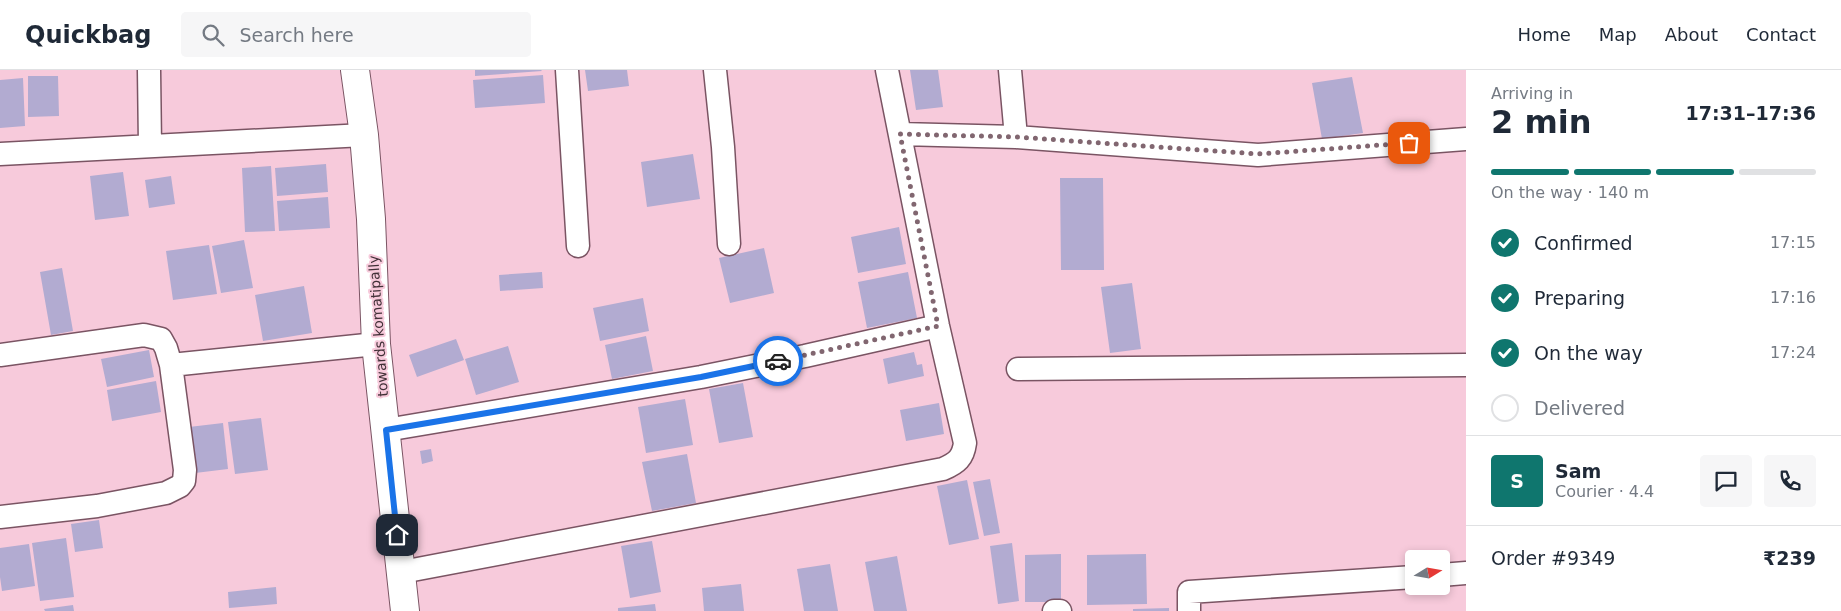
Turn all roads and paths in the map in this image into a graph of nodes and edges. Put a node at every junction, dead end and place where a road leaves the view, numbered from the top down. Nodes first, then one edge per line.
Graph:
1 (149, 70) edge
2 (355, 70) edge
3 (566, 70) edge
4 (715, 70) edge
5 (887, 70) edge
6 (1010, 70) edge
7 (364, 134) junction
8 (900, 134) junction
9 (1016, 137) junction
10 (1466, 139) edge
11 (150, 146) junction
12 (0, 154) edge
13 (729, 244) dead end
14 (578, 246) dead end
15 (938, 326) junction
16 (376, 344) junction
17 (0, 355) edge
18 (171, 365) junction
19 (1466, 365) edge
20 (1018, 369) dead end
21 (386, 430) junction
22 (0, 517) edge
23 (402, 572) junction
24 (1466, 573) edge
25 (1450, 574) edge
26 (1405, 577) edge
27 (405, 611) edge
28 (1054, 611) edge
29 (1060, 611) edge
30 (1189, 611) edge

1 - 11 street
2 - 7 street, towards komatipally
3 - 14 street
4 - 13 street
5 - 8 street
6 - 9 street
7 - 11 street
7 - 16 street, towards komatipally
8 - 9 street
8 - 15 street
9 - 10 street
11 - 12 street
15 - 21 street
15 - 23 street
16 - 18 street
16 - 21 street, towards komatipally
17 - 18 street
18 - 22 street
19 - 20 street
21 - 23 street, towards komatipally
23 - 27 street, towards komatipally
24 - 25 street
26 - 30 street
28 - 29 street

